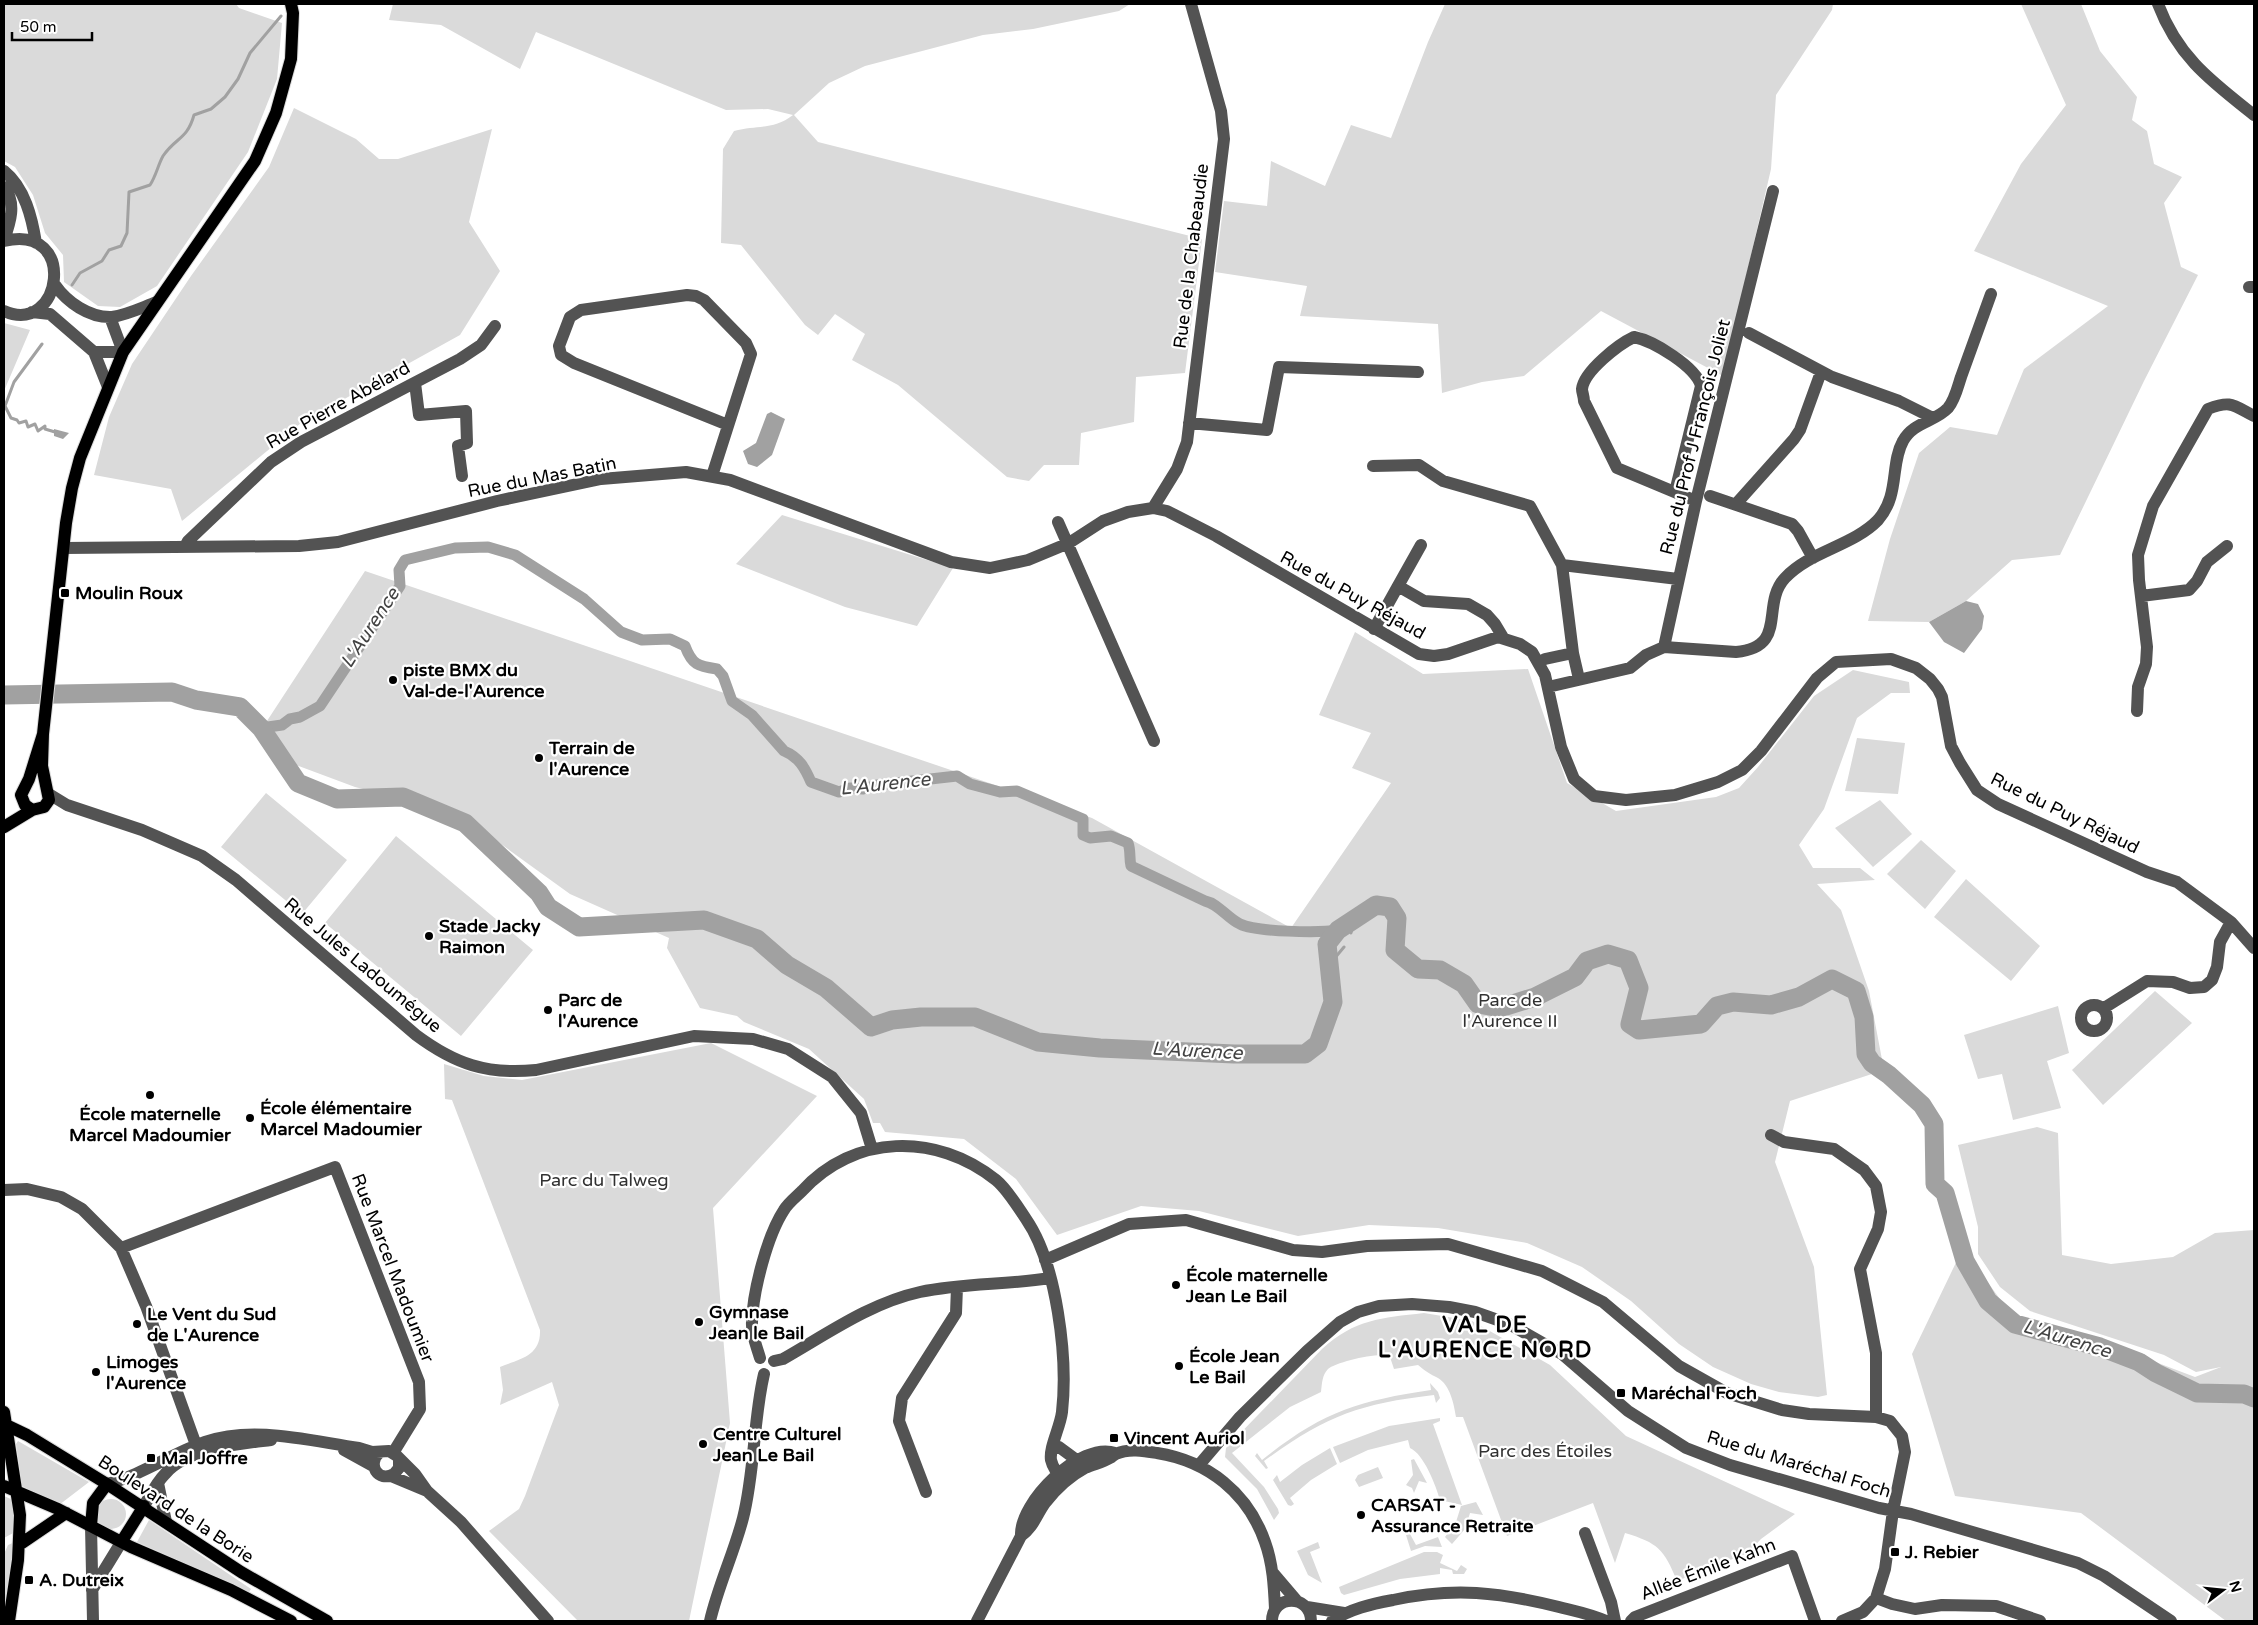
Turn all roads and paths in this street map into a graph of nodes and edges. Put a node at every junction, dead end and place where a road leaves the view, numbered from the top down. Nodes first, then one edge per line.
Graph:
1 (291, 4) edge
2 (1191, 4) edge
3 (2159, 4) edge
4 (2254, 114) edge
5 (4, 172) edge
6 (4, 187) edge
7 (1773, 191) dead end
8 (4, 241) edge
9 (36, 243) junction
10 (55, 285) junction
11 (1991, 294) dead end
12 (157, 302) junction
13 (4, 311) edge
14 (32, 312) junction
15 (110, 317) junction
16 (495, 326) dead end
17 (1749, 333) dead end
18 (94, 352) junction
19 (123, 352) junction
20 (1418, 372) dead end
21 (1821, 372) junction
22 (415, 383) junction
23 (108, 387) junction
24 (2254, 416) edge
25 (1933, 418) junction
26 (1189, 423) junction
27 (728, 425) junction
28 (1373, 466) dead end
29 (462, 476) dead end
30 (712, 476) junction
31 (1675, 492) junction
32 (1710, 496) dead end
33 (1696, 501) junction
34 (1736, 504) junction
35 (1152, 508) junction
36 (1058, 522) dead end
37 (1069, 543) junction
38 (1421, 545) dead end
39 (2227, 546) dead end
40 (185, 547) junction
41 (64, 548) junction
42 (1813, 558) junction
43 (1562, 565) junction
44 (1678, 579) junction
45 (1398, 586) junction
46 (2141, 596) junction
47 (1374, 629) junction
48 (1504, 639) junction
49 (1664, 647) junction
50 (1573, 653) junction
51 (1539, 662) junction
52 (1579, 679) junction
53 (1548, 687) junction
54 (2137, 712) dead end
55 (43, 734) junction
56 (1154, 741) dead end
57 (26, 786) junction
58 (46, 796) junction
59 (32, 810) junction
60 (4, 827) edge
61 (2231, 922) junction
62 (2254, 948) edge
63 (2104, 1008) dead end
64 (1771, 1135) dead end
65 (872, 1148) junction
66 (4, 1190) edge
67 (121, 1248) junction
68 (1045, 1260) junction
69 (1050, 1278) junction
70 (957, 1287) junction
71 (760, 1358) junction
72 (774, 1361) junction
73 (764, 1374) junction
74 (4, 1412) edge
75 (1876, 1417) junction
76 (5, 1425) edge
77 (1058, 1433) junction
78 (332, 1444) junction
79 (1058, 1447) junction
80 (194, 1451) junction
81 (380, 1452) junction
82 (1116, 1454) junction
83 (396, 1456) junction
84 (1078, 1461) junction
85 (1199, 1465) junction
86 (373, 1466) junction
87 (391, 1476) junction
88 (1064, 1476) junction
89 (158, 1483) junction
90 (107, 1484) junction
91 (4, 1486) edge
92 (427, 1491) junction
93 (926, 1492) dead end
94 (18, 1493) junction
95 (144, 1506) junction
96 (1893, 1511) junction
97 (66, 1513) junction
98 (166, 1522) junction
99 (91, 1526) junction
100 (1585, 1533) dead end
101 (122, 1541) junction
102 (19, 1545) junction
103 (1273, 1573) junction
104 (92, 1590) junction
105 (1876, 1598) junction
106 (1296, 1600) junction
107 (1307, 1607) junction
108 (1560, 1608) junction
109 (1344, 1613) junction
110 (1274, 1615) edge
111 (9, 1621) edge
112 (93, 1621) edge
113 (291, 1621) edge
114 (327, 1621) edge
115 (548, 1621) edge
116 (710, 1621) edge
117 (977, 1621) edge
118 (1311, 1621) edge
119 (1332, 1621) edge
120 (1576, 1621) edge
121 (1606, 1621) edge
122 (1615, 1621) edge
123 (1631, 1621) edge
124 (1815, 1621) edge
125 (1842, 1621) edge
126 (2040, 1621) edge
127 (2171, 1621) edge

1 - 12 main road
2 - 26 street, Rue de la Chabeaudie
3 - 4 street
5 - 9 street
6 - 8 street
7 - 33 street, Rue du Prof J François Joliet
8 - 9 street
9 - 10 street
10 - 14 street
10 - 15 street
11 - 25 street
12 - 15 street
12 - 19 main road
13 - 14 street
14 - 18 street
15 - 19 street
16 - 22 street, Rue Pierre Abélard
17 - 21 street
18 - 19 street
18 - 23 street
19 - 23 main road
20 - 26 street
21 - 25 street
21 - 34 street
22 - 29 street
22 - 40 street, Rue Pierre Abélard
23 - 41 main road
24 - 46 street
25 - 42 street
26 - 35 street, Rue de la Chabeaudie
27 - 27 street
27 - 30 street
28 - 43 street
30 - 37 street, Rue du Mas Batin
30 - 40 street, Rue du Mas Batin
31 - 31 street
31 - 33 street
32 - 34 street
33 - 44 street, Rue du Prof J François Joliet
34 - 42 street
35 - 37 street, Rue du Mas Batin
35 - 47 street, Rue du Puy Réjaud
36 - 37 street
37 - 56 street
38 - 45 street
39 - 46 street
40 - 41 street, Rue du Mas Batin
41 - 55 main road
42 - 49 street
43 - 44 street, Rue du Prof J François Joliet
43 - 50 street
44 - 49 street
45 - 47 street
45 - 48 street
46 - 54 street
47 - 48 street, Rue du Puy Réjaud
48 - 51 street, Rue du Puy Réjaud
49 - 52 street
50 - 51 street
50 - 52 street
51 - 53 street, Rue du Puy Réjaud
52 - 53 street
53 - 61 street, Rue du Puy Réjaud
55 - 57 main road
55 - 58 main road
57 - 58 main road
57 - 59 main road
58 - 59 main road
58 - 65 street, Rue Jules Ladoumégue
59 - 60 main road
61 - 62 street, Rue du Puy Réjaud
61 - 63 street
64 - 75 street
65 - 68 street
65 - 71 street
66 - 67 street
67 - 80 street
67 - 83 street, Rue Marcel Madoumier
68 - 69 street
68 - 75 street
69 - 70 street
69 - 77 street
70 - 72 street
70 - 93 street
71 - 72 street
71 - 73 street
72 - 73 street
73 - 116 street
74 - 76 main road
75 - 96 street
76 - 90 main road, Boulevard de la Borie
76 - 94 main road
77 - 79 street
77 - 88 street
78 - 80 street
78 - 81 street
78 - 86 street
79 - 84 street
79 - 88 street
80 - 89 street
80 - 90 street
81 - 83 street
81 - 86 street
82 - 84 street
82 - 85 street
82 - 88 street
83 - 87 street
83 - 92 street
84 - 88 street
85 - 96 street, Rue du Maréchal Foch
85 - 103 street
86 - 87 street
87 - 92 street
88 - 117 street
89 - 95 street
89 - 98 street
90 - 95 main road, Boulevard de la Borie
90 - 99 main road
91 - 94 main road
92 - 115 street
94 - 97 main road
94 - 102 main road
95 - 98 main road, Boulevard de la Borie
95 - 101 main road
96 - 105 street
96 - 127 street, Rue du Maréchal Foch
97 - 99 main road
97 - 102 main road
98 - 114 main road, Boulevard de la Borie
99 - 101 main road
99 - 104 street
100 - 122 street
101 - 104 street
101 - 113 main road
102 - 111 main road
103 - 106 street
103 - 110 street
104 - 112 street
105 - 125 street
105 - 126 street
106 - 107 street
106 - 110 street
107 - 109 street
107 - 118 street
108 - 109 street
108 - 120 street
108 - 121 street
109 - 119 street
123 - 124 street, Allée Émile Kahn

